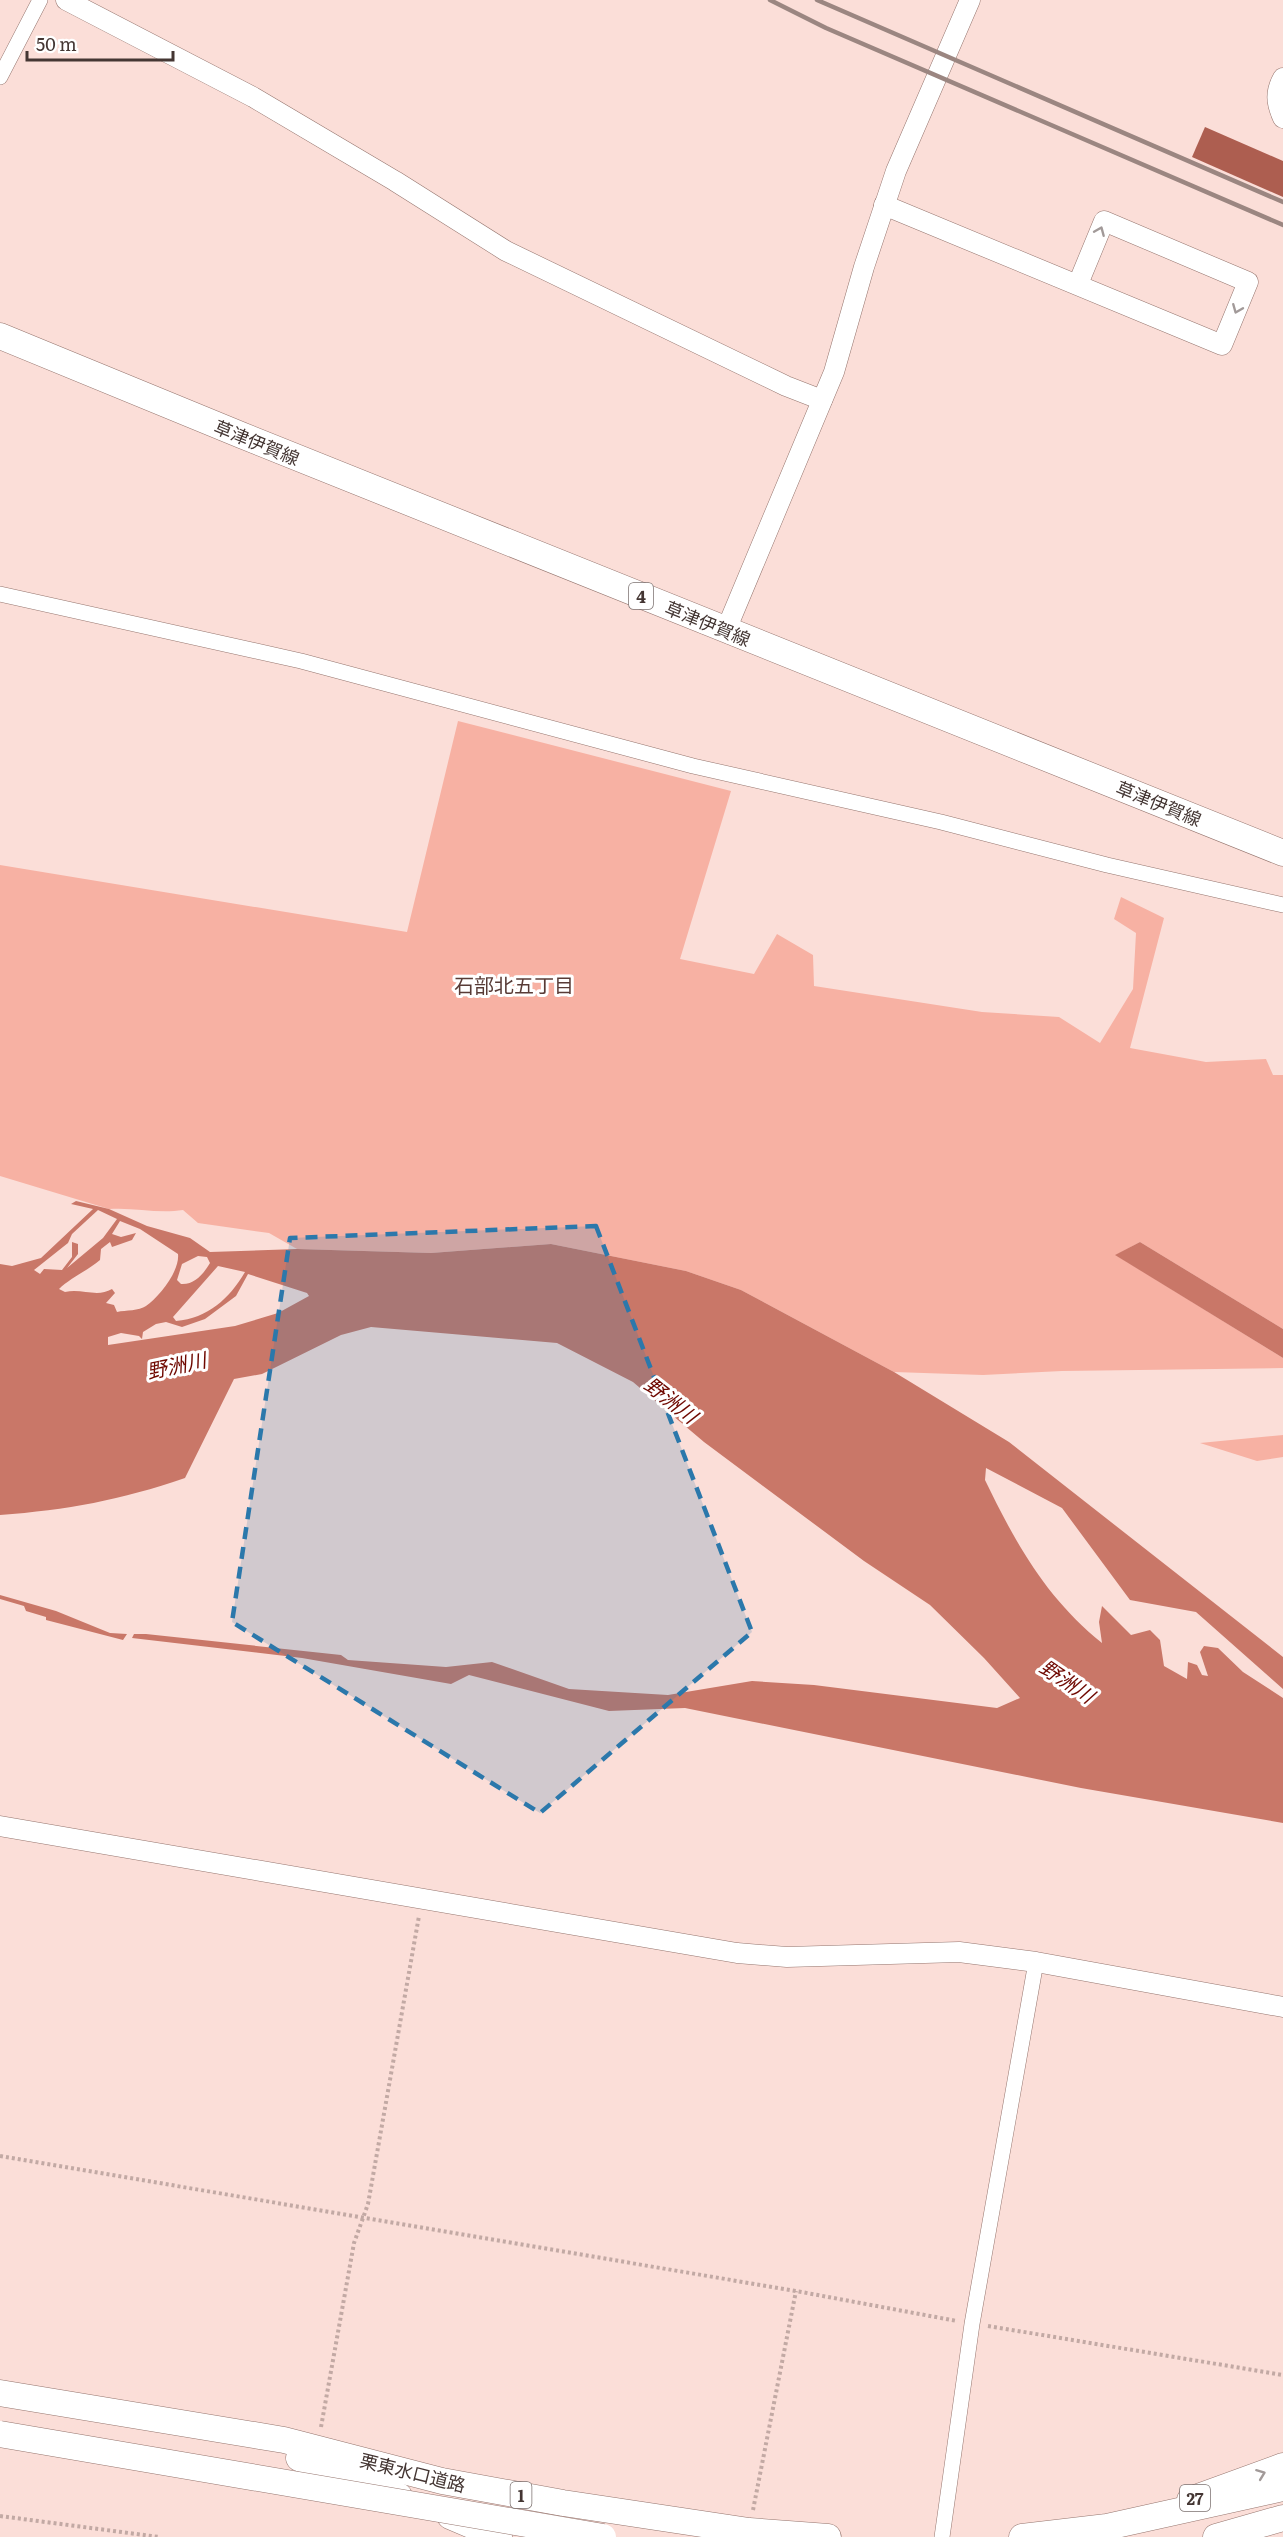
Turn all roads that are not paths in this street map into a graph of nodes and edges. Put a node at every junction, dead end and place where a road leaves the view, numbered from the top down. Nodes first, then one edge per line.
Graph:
1 (40, 0) edge
2 (66, 0) edge
3 (970, 0) edge
4 (0, 77) edge
5 (1283, 78) edge
6 (1283, 118) edge
7 (884, 206) junction
8 (1078, 284) junction
9 (0, 336) edge
10 (822, 399) junction
11 (0, 594) edge
12 (726, 630) junction
13 (1283, 853) edge
14 (1283, 905) edge
15 (0, 1826) edge
16 (1036, 1962) junction
17 (1283, 2007) edge
18 (0, 2393) edge
19 (219, 2431) junction
20 (0, 2434) edge
21 (1283, 2466) edge
22 (1283, 2488) edge
23 (1283, 2518) edge
24 (1107, 2527) junction
25 (499, 2537) edge
26 (603, 2537) edge
27 (828, 2537) edge
28 (942, 2537) edge
29 (1022, 2537) edge
30 (1216, 2537) edge

1 - 4 street
2 - 10 street
3 - 7 street
5 - 6 street
7 - 8 street
7 - 10 street
8 -> 8 street
9 - 12 main road, 草津伊賀線 / 4
10 - 12 street
11 - 14 street
12 - 13 main road, 草津伊賀線 / 4
15 - 16 street
16 - 17 street
16 - 28 street
18 - 19 main road, 栗東水口道路 / 1
19 - 25 main road, 1
19 - 27 main road, 栗東水口道路 / 1
20 - 26 main road, 栗東水口道路 / 1, bridge
24 -> 21 main road, 27
22 - 24 main road
23 - 30 main road
24 - 29 main road

